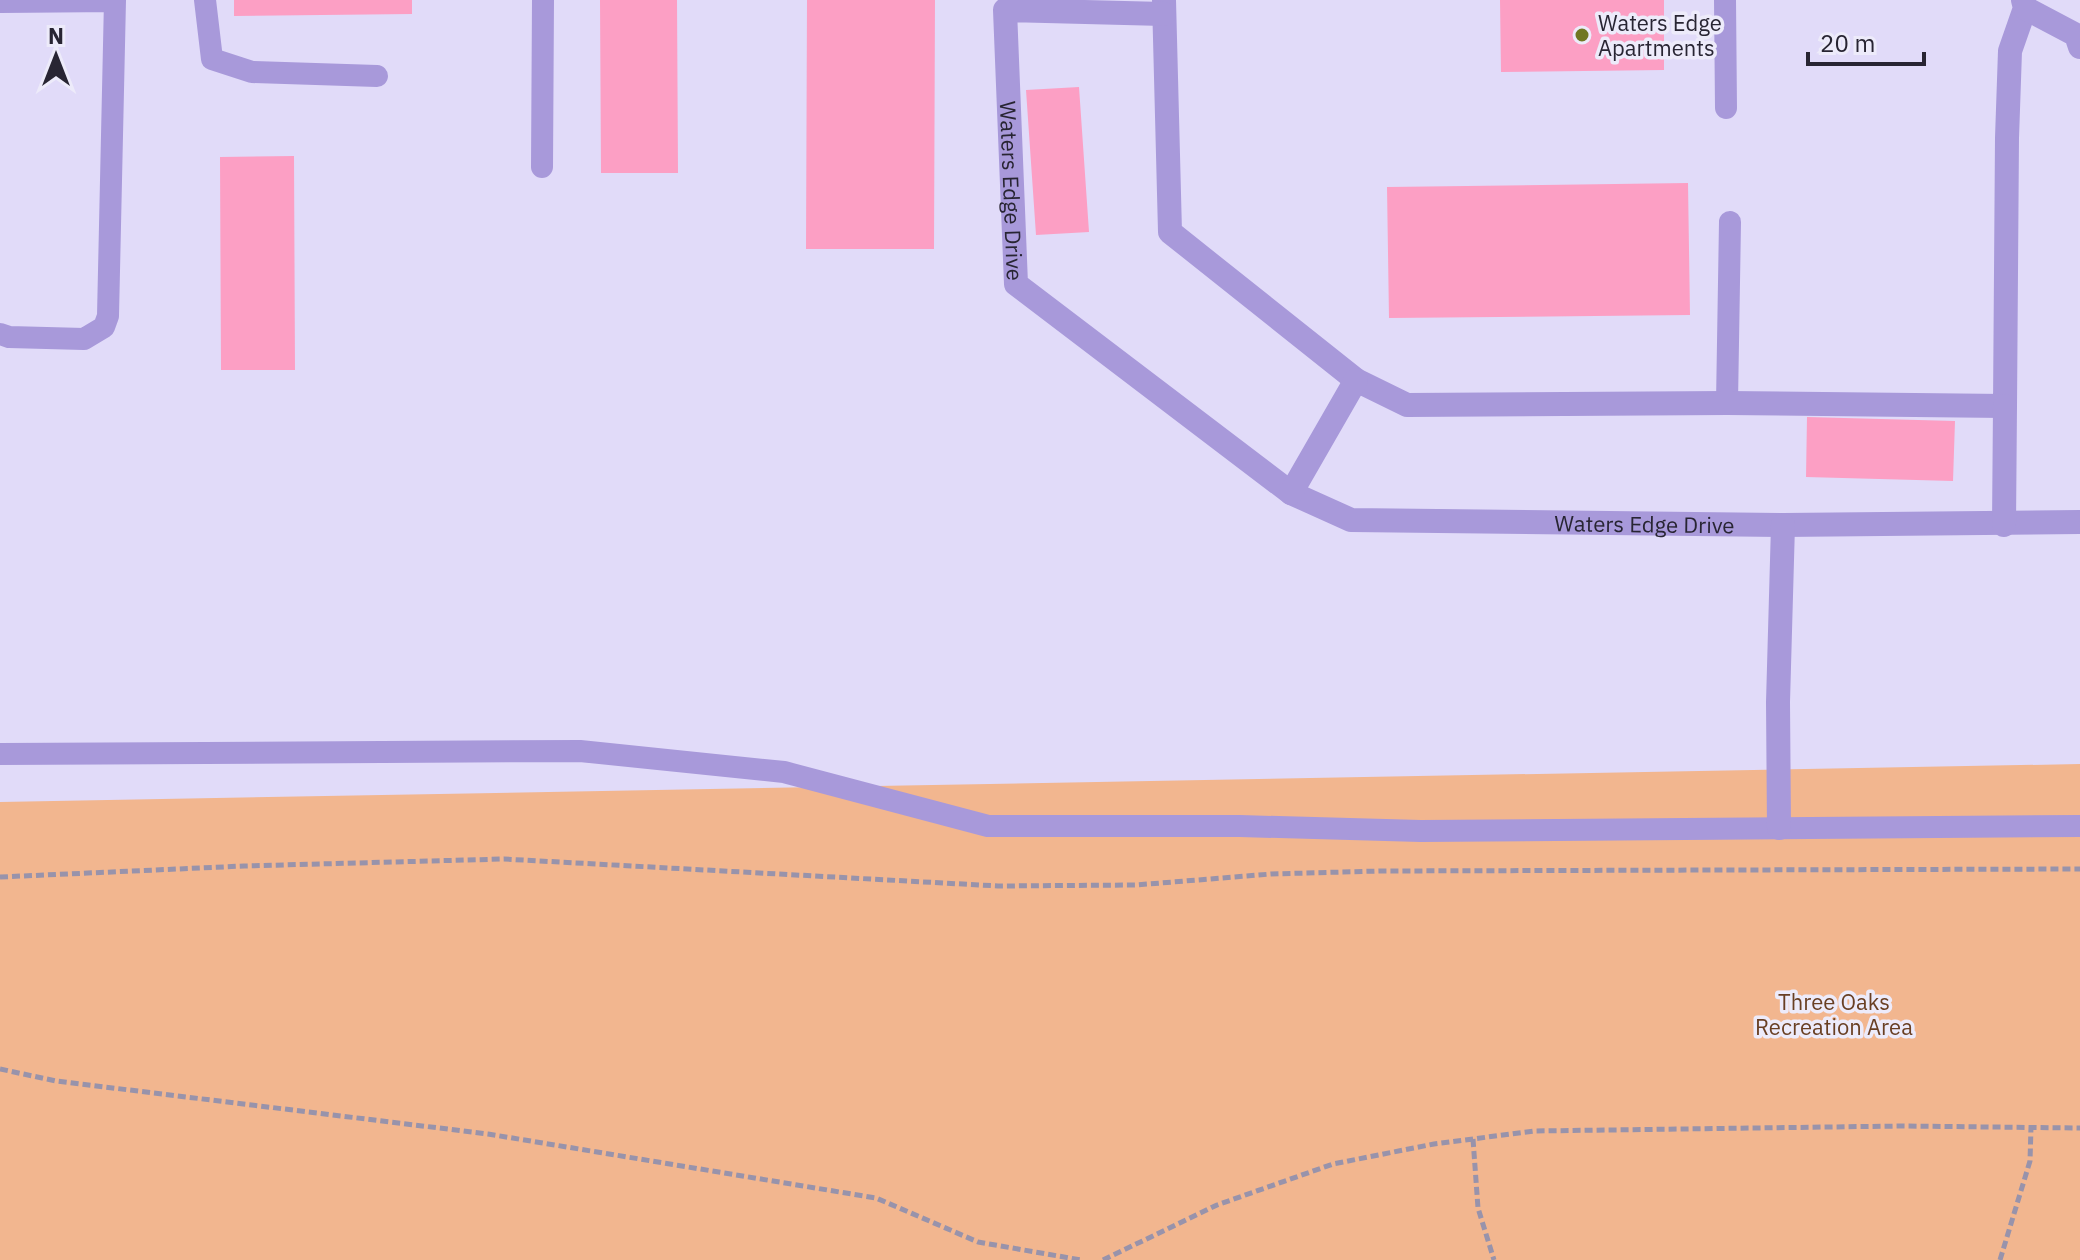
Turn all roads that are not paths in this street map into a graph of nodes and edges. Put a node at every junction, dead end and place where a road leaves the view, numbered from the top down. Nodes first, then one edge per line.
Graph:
1 (205, 0) edge
2 (543, 0) edge
3 (1725, 0) edge
4 (115, 1) edge
5 (0, 2) edge
6 (2024, 4) edge
7 (1164, 7) edge
8 (2080, 47) edge
9 (377, 76) dead end
10 (1726, 108) dead end
11 (542, 167) dead end
12 (1730, 222) dead end
13 (0, 334) edge
14 (1356, 380) junction
15 (1727, 403) junction
16 (2005, 406) junction
17 (1291, 493) junction
18 (2080, 522) edge
19 (1783, 525) junction
20 (2004, 525) junction
21 (0, 754) edge
22 (2080, 826) edge
23 (1779, 828) junction

1 - 9 lane
2 - 11 lane
3 - 10 lane
4 - 5 lane
4 - 13 lane
6 - 8 street
6 - 16 street
7 - 14 street, Waters Edge Drive
7 - 17 street, Waters Edge Drive
12 - 15 lane
14 - 15 street, Waters Edge Drive
14 - 17 street
15 - 16 street, Waters Edge Drive
16 - 20 street
17 - 19 street, Waters Edge Drive
18 - 20 street, Waters Edge Drive
19 - 20 street, Waters Edge Drive
19 - 23 street
21 - 23 lane
22 - 23 lane

